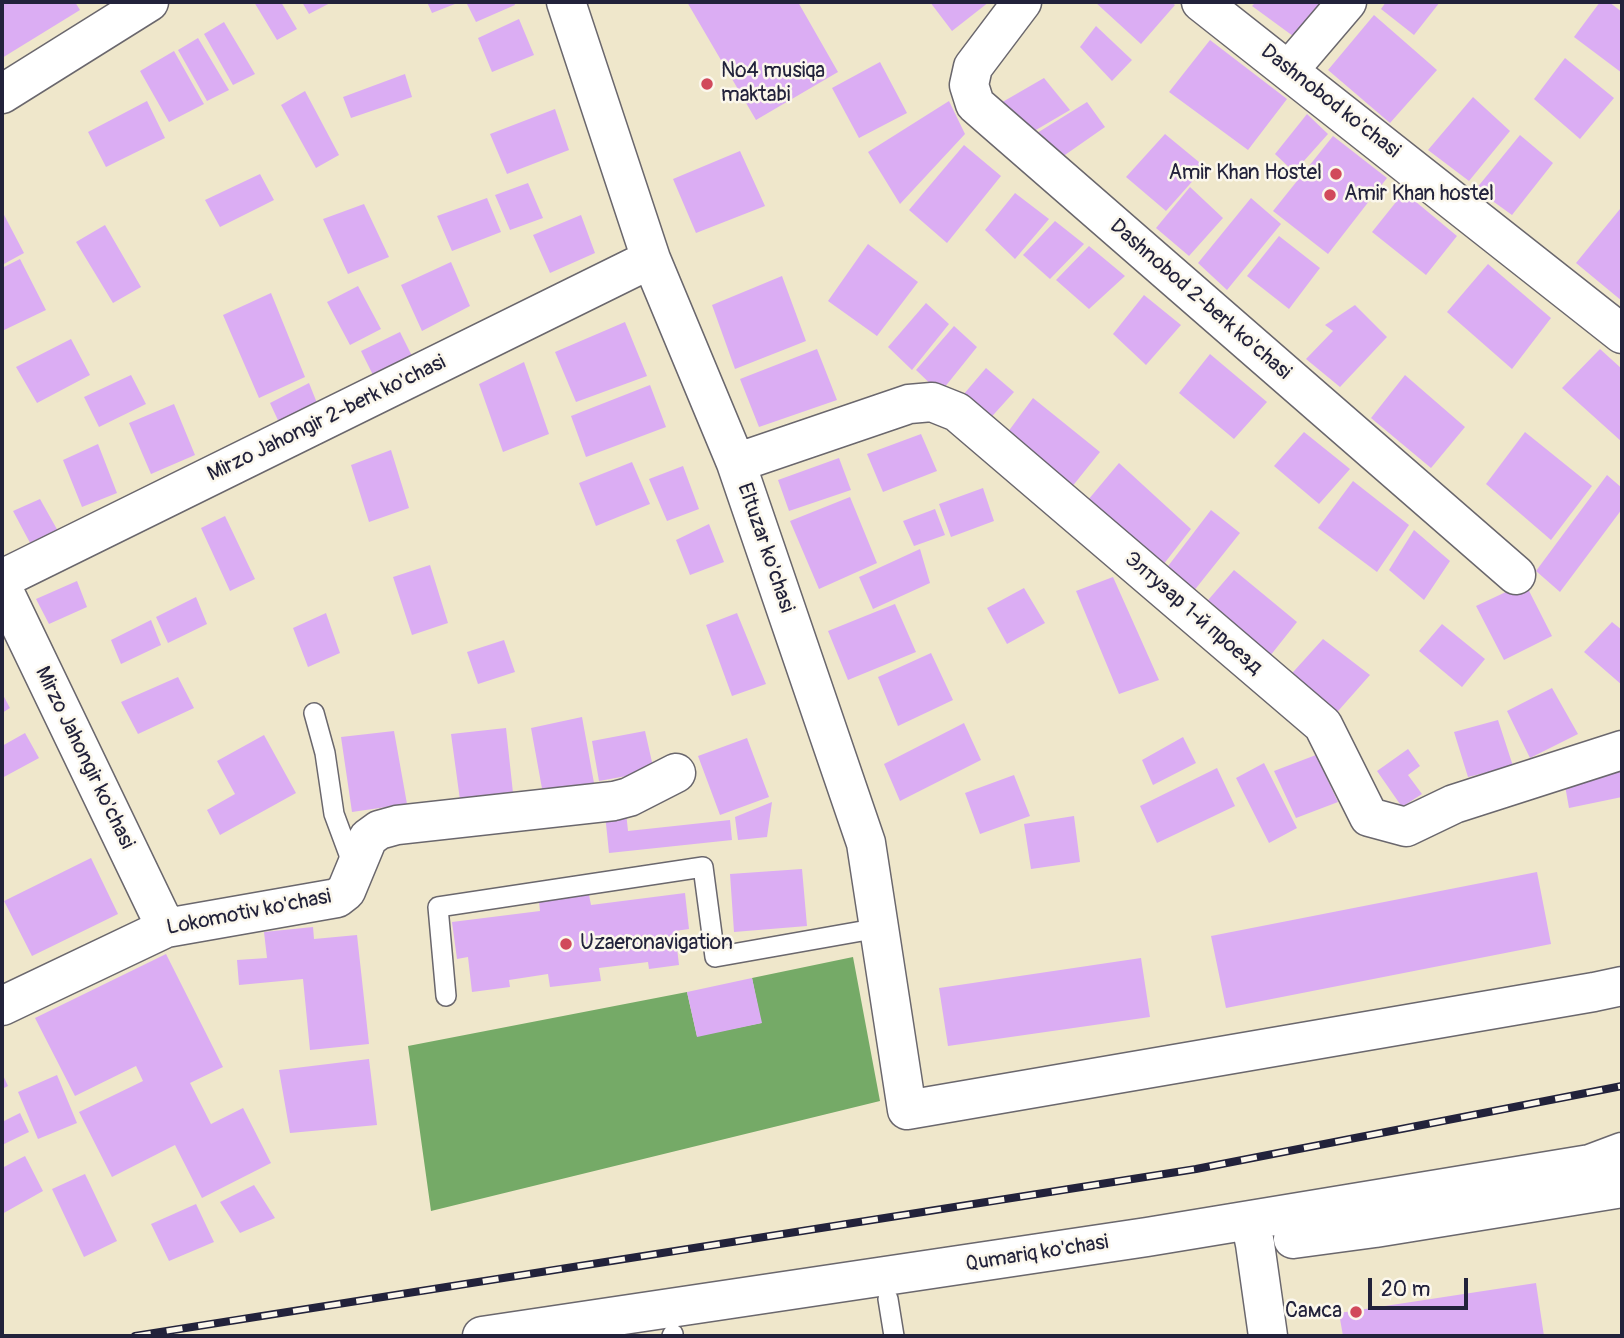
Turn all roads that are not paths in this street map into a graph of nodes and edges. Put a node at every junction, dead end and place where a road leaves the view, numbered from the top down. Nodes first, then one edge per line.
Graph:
1 (149, 2) edge
2 (566, 2) edge
3 (1022, 2) edge
4 (1201, 2) edge
5 (1347, 2) edge
6 (1289, 70) junction
7 (2, 94) edge
8 (651, 259) junction
9 (1622, 334) edge
10 (736, 463) junction
11 (1516, 575) dead end
12 (2, 579) edge
13 (2, 587) edge
14 (314, 713) dead end
15 (1622, 750) edge
16 (676, 773) dead end
17 (355, 869) junction
18 (166, 928) junction
19 (879, 928) junction
20 (1622, 986) edge
21 (446, 996) dead end
22 (2, 1006) edge
23 (1606, 1158) edge
24 (1621, 1191) edge
25 (1253, 1232) junction
26 (888, 1299) junction
27 (667, 1335) edge
28 (482, 1336) edge
29 (894, 1336) edge
30 (1268, 1336) edge

1 - 7 street
2 - 8 street, Eltuzar ko'chasi
3 - 11 street, Dashnobod 2-berk ko'chasi
4 - 6 street, Dashnobod ko'chasi
5 - 6 street
6 - 9 street, Dashnobod ko'chasi
8 - 10 street, Eltuzar ko'chasi
8 - 12 street, Mirzo Jahongir 2-berk ko'chasi
10 - 15 street, Элтузар 1-й проезд
10 - 19 street, Eltuzar ko'chasi
13 - 18 street, Mirzo Jahongir ko'chasi
14 - 17 lane
16 - 17 street, Lokomotiv ko'chasi
17 - 18 street, Lokomotiv ko'chasi
18 - 22 street, Lokomotiv ko'chasi
19 - 20 street, Eltuzar ko'chasi
19 - 21 lane
23 - 25 street, Qumariq ko'chasi
24 - 25 street, Qumariq ko'chasi
25 - 26 street, Qumariq ko'chasi
25 - 28 street, Qumariq ko'chasi
25 - 30 street
26 - 27 street, Qumariq ko'chasi
26 - 29 lane

